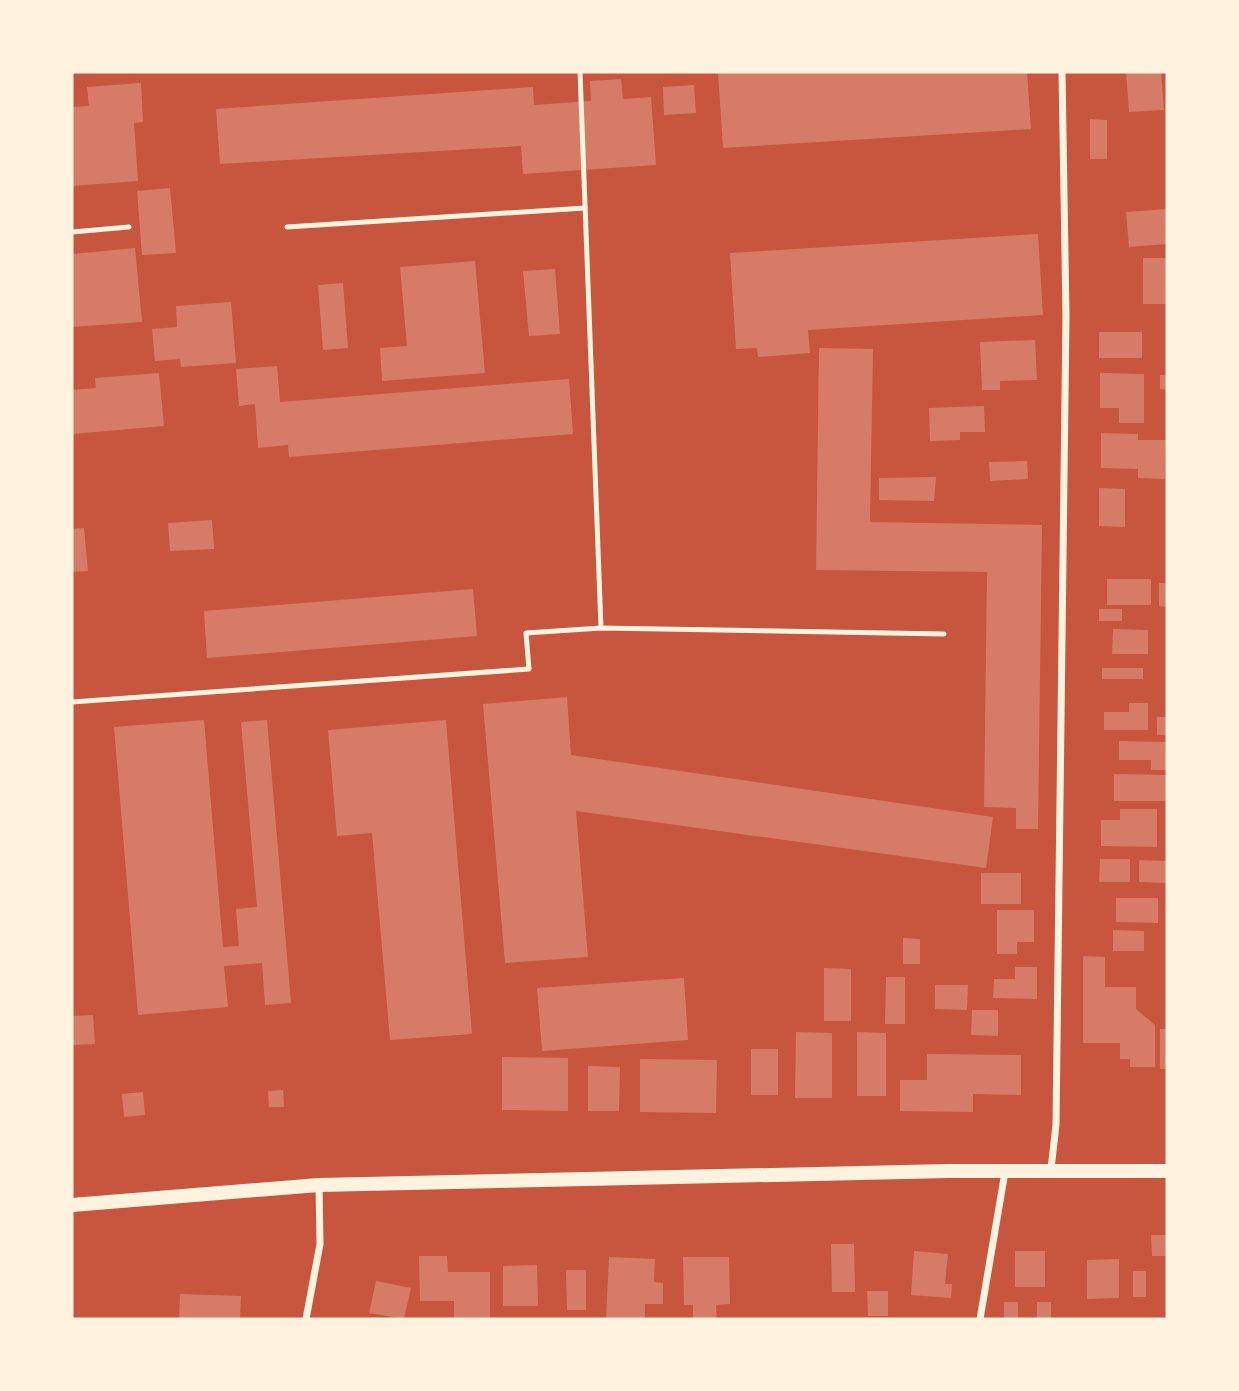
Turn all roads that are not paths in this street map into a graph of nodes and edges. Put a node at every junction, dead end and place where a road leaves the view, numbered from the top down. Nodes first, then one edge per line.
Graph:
1 (580, 72) edge
2 (1062, 72) edge
3 (585, 208) junction
4 (128, 227) dead end
5 (287, 227) dead end
6 (72, 232) edge
7 (601, 628) junction
8 (944, 634) dead end
9 (72, 702) edge
10 (1051, 1169) junction
11 (1005, 1170) junction
12 (1167, 1171) edge
13 (319, 1185) junction
14 (72, 1205) edge
15 (306, 1319) edge
16 (981, 1319) edge

1 - 3 lane
2 - 10 street
3 - 5 lane
3 - 7 lane
4 - 6 lane
7 - 8 lane
7 - 9 lane
10 - 11 main road
10 - 12 main road
11 - 13 main road
11 - 16 street
13 - 14 main road
13 - 15 street

